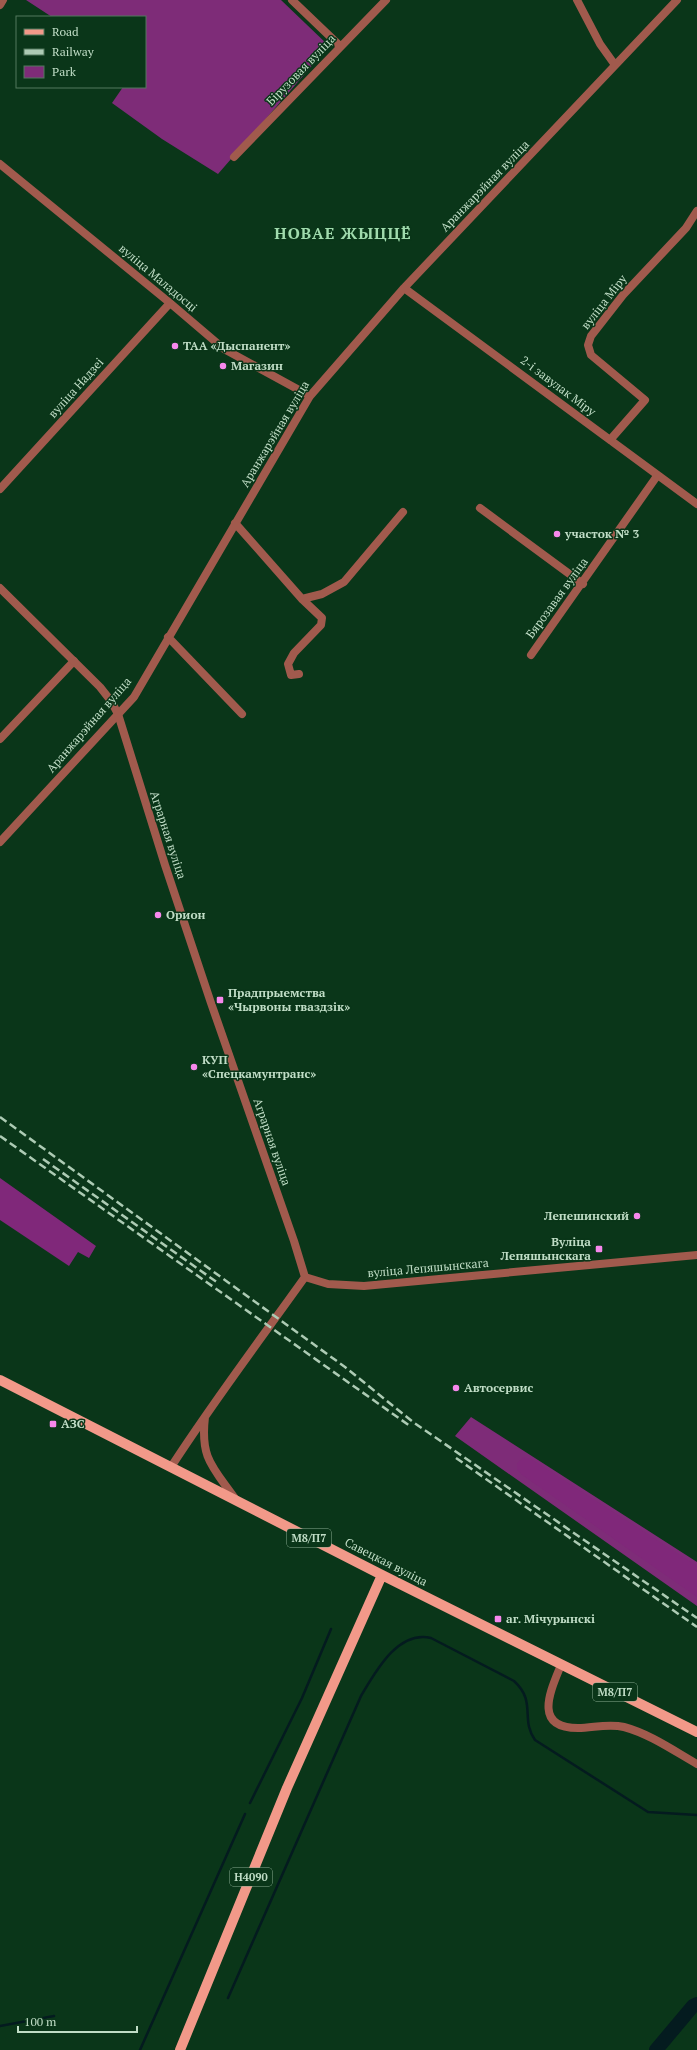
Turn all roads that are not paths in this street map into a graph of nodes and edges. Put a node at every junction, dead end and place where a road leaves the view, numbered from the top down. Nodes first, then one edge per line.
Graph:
1 (3, 0) edge
2 (292, 0) edge
3 (386, 0) edge
4 (577, 0) edge
5 (677, 0) edge
6 (0, 5) edge
7 (340, 46) junction
8 (615, 65) junction
9 (234, 158) dead end
10 (0, 164) edge
11 (697, 211) edge
12 (404, 288) junction
13 (170, 303) junction
14 (310, 396) junction
15 (610, 440) junction
16 (658, 476) junction
17 (0, 489) edge
18 (697, 504) edge
19 (480, 508) dead end
20 (403, 512) dead end
21 (236, 523) junction
22 (583, 584) junction
23 (0, 588) edge
24 (302, 599) junction
25 (168, 637) junction
26 (531, 655) dead end
27 (74, 661) junction
28 (299, 674) dead end
29 (118, 714) junction
30 (242, 714) dead end
31 (0, 739) edge
32 (0, 842) edge
33 (697, 1255) edge
34 (305, 1277) junction
35 (0, 1380) edge
36 (205, 1414) junction
37 (171, 1467) junction
38 (236, 1500) junction
39 (382, 1575) junction
40 (561, 1665) junction
41 (697, 1732) edge
42 (697, 1764) edge
43 (180, 2050) edge

1 - 6 street
2 - 7 street
3 - 7 street, Бірузовая вуліца
4 - 8 street
5 - 8 street, Аранжарэйная вуліца
7 - 9 street, Бірузовая вуліца
8 - 12 street, Аранжарэйная вуліца
10 - 13 street, вуліца Маладосці
11 - 15 street, вуліца Міру
12 - 14 street, Аранжарэйная вуліца
12 - 15 street, 2-і завулак Міру
13 - 14 street, вуліца Маладосці
13 - 17 street, вуліца Надзеі
14 - 21 street, Аранжарэйная вуліца
15 - 16 street, 2-і завулак Міру
16 - 18 street, 2-і завулак Міру
16 - 22 street, Бярозавая вуліца
19 - 22 street
20 - 24 street
21 - 24 street
21 - 25 street, Аранжарэйная вуліца
22 - 26 street, Бярозавая вуліца
23 - 27 street, Аграрная вуліца
24 - 28 street
25 - 29 street, Аранжарэйная вуліца
25 - 30 street
27 - 29 street, Аграрная вуліца
27 - 31 street
29 - 32 street, Аранжарэйная вуліца
29 - 34 street, Аграрная вуліца
33 - 34 street, вуліца Лепяшынскага
34 - 36 street
35 - 37 main road, Савецкая вуліца / М8/П7
36 - 37 street
36 - 38 street
37 - 38 main road, Савецкая вуліца / М8/П7
38 - 39 main road, Савецкая вуліца / М8/П7
39 - 40 main road, Савецкая вуліца / М8/П7
39 - 43 main road, Н4090
40 - 41 main road, Савецкая вуліца / М8/П7
40 - 42 street

